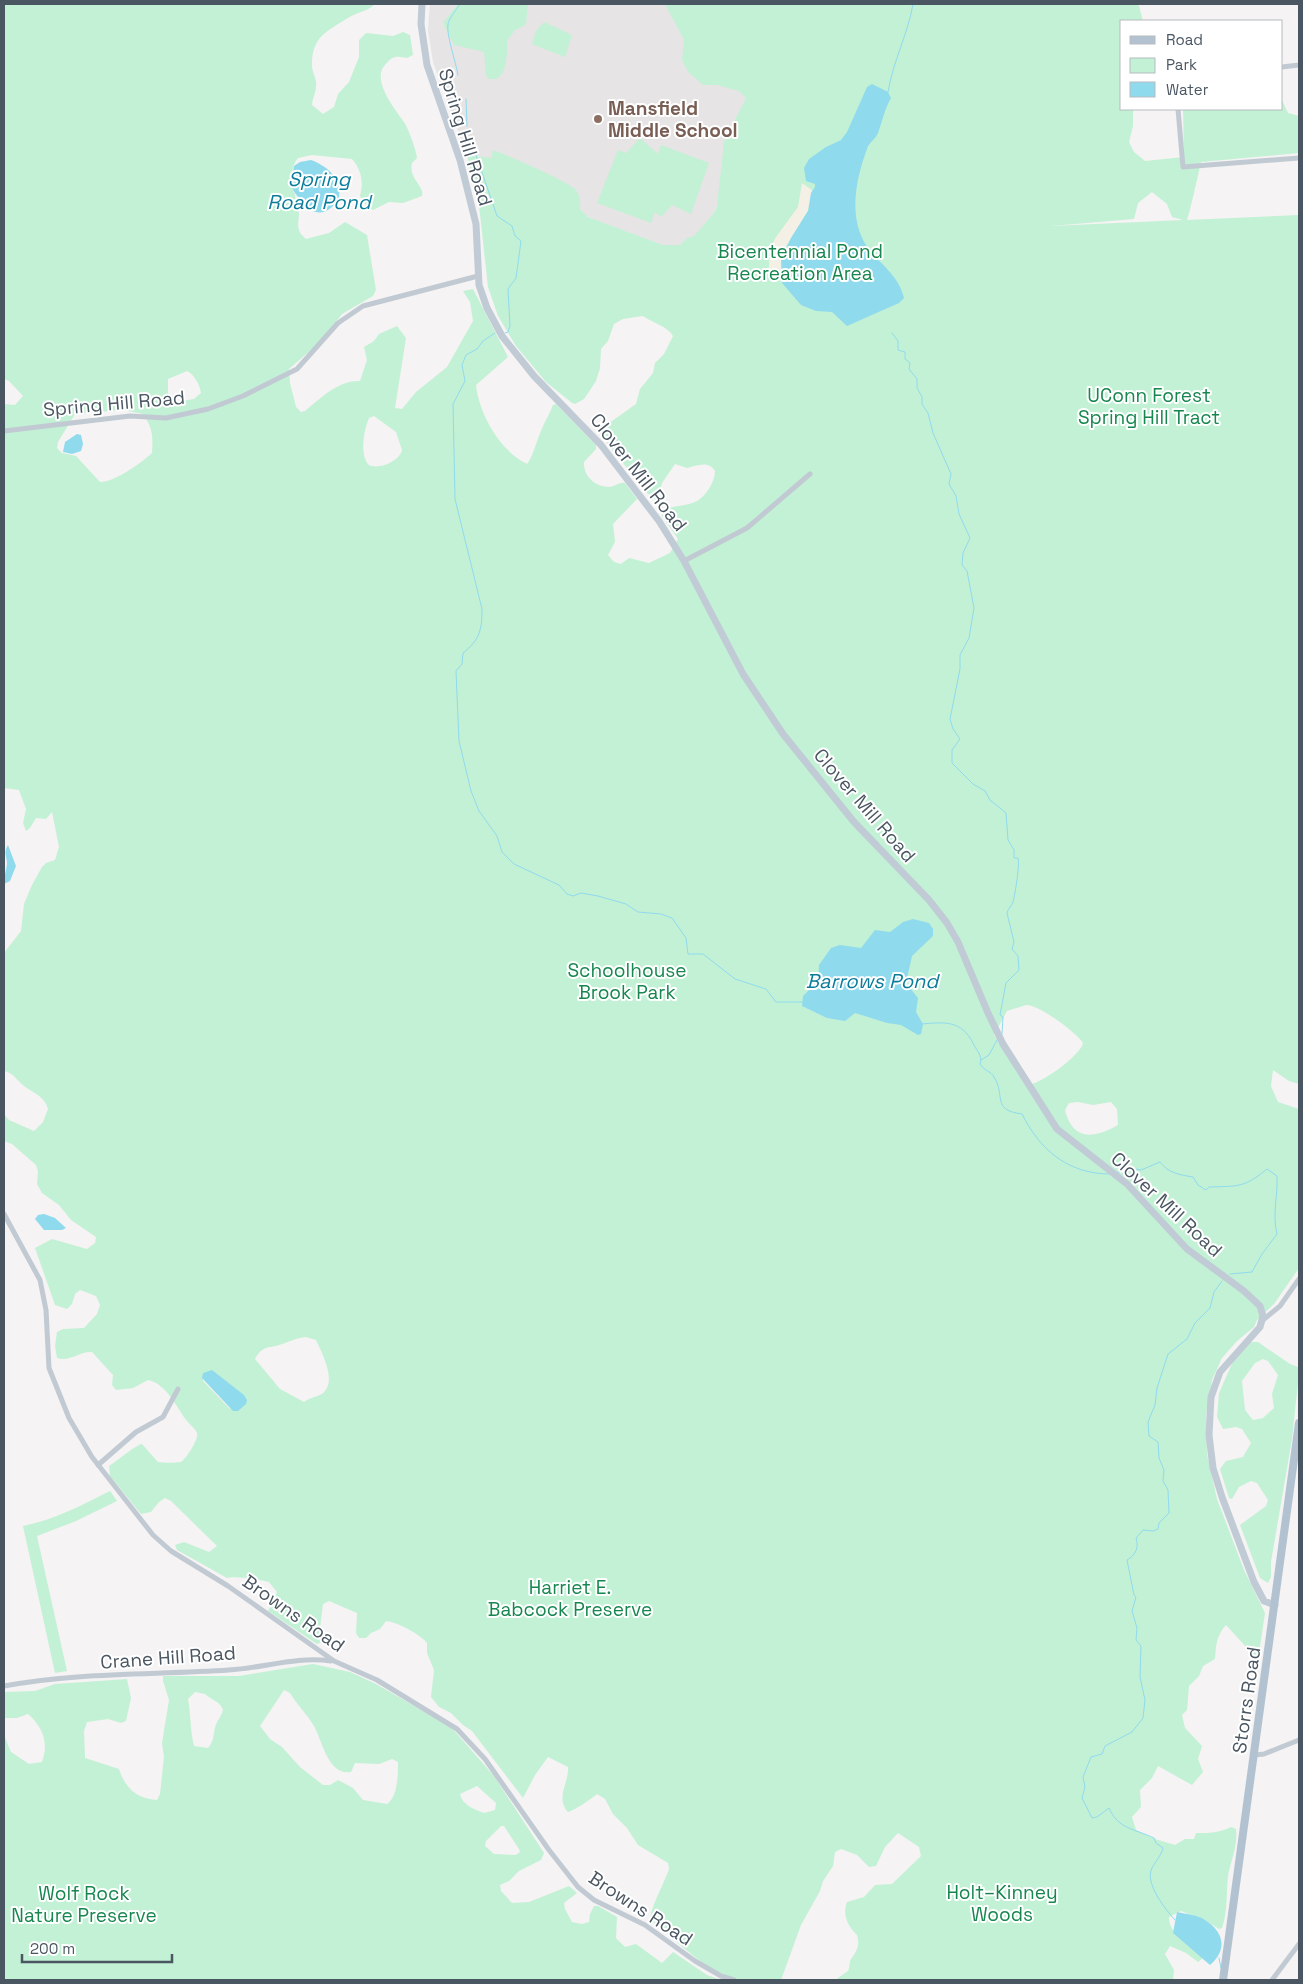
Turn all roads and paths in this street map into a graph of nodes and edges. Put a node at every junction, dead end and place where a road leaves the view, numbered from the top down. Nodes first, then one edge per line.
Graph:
1 (422, 4) edge
2 (1299, 65) edge
3 (1283, 67) edge
4 (1178, 110) edge
5 (1299, 158) edge
6 (478, 276) junction
7 (4, 431) edge
8 (810, 474) dead end
9 (684, 561) junction
10 (4, 1214) edge
11 (1299, 1279) edge
12 (1262, 1320) junction
13 (178, 1389) dead end
14 (1299, 1423) edge
15 (98, 1465) junction
16 (1275, 1605) junction
17 (334, 1661) junction
18 (4, 1686) edge
19 (1299, 1740) edge
20 (1255, 1755) junction
21 (1299, 1944) edge
22 (1224, 1975) edge
23 (734, 1980) edge
24 (1272, 1980) edge

1 - 6 street, Spring Hill Road
2 - 3 street
4 - 5 street
6 - 7 street, Spring Hill Road
6 - 9 street, Clover Mill Road
8 - 9 street
9 - 12 street, Clover Mill Road
10 - 15 street, Browns Road
11 - 12 street
12 - 16 street
13 - 15 street
14 - 16 main road, Storrs Road
15 - 17 street, Browns Road
16 - 20 main road, Storrs Road
17 - 18 street, Crane Hill Road
17 - 23 street, Browns Road
19 - 20 street
20 - 22 main road, Storrs Road
21 - 24 street

